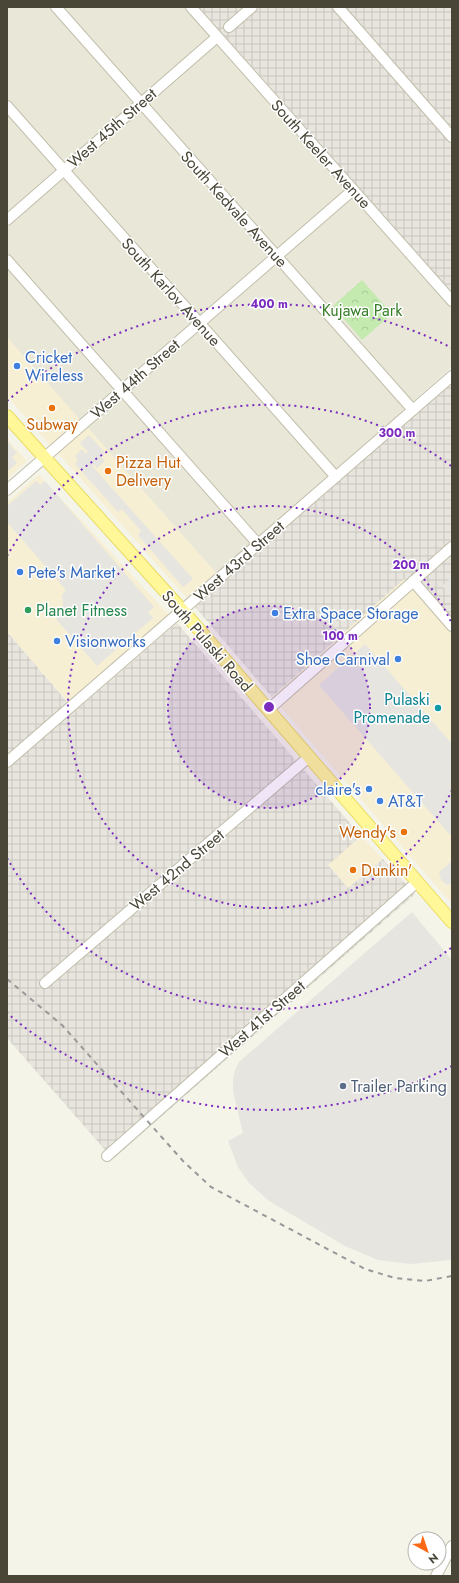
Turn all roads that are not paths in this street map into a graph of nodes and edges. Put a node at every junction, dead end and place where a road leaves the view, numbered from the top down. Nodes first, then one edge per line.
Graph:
1 (56, 7) edge
2 (191, 7) edge
3 (252, 7) edge
4 (338, 7) edge
5 (229, 26) dead end
6 (218, 37) junction
7 (141, 103) junction
8 (7, 106) edge
9 (452, 137) edge
10 (64, 171) junction
11 (353, 190) junction
12 (7, 220) edge
13 (276, 256) junction
14 (7, 260) edge
15 (452, 301) edge
16 (199, 324) junction
17 (452, 376) edge
18 (122, 390) junction
19 (412, 410) junction
20 (7, 416) edge
21 (45, 458) junction
22 (336, 477) junction
23 (7, 490) edge
24 (258, 544) junction
25 (452, 548) edge
26 (413, 581) junction
27 (182, 610) junction
28 (452, 626) edge
29 (268, 710) junction
30 (309, 758) junction
31 (7, 762) edge
32 (417, 882) junction
33 (452, 922) edge
34 (45, 983) dead end
35 (107, 1156) dead end
36 (452, 1546) edge
37 (436, 1576) edge

1 - 7 street, South Kedvale Avenue
2 - 6 street, South Keeler Avenue
3 - 5 street
4 - 9 street
6 - 7 street, West 45th Street
6 - 11 street, South Keeler Avenue
7 - 10 street, West 45th Street
7 - 13 street, South Kedvale Avenue
8 - 10 street, South Karlov Avenue
10 - 12 street, West 45th Street
10 - 16 street, South Karlov Avenue
11 - 13 street, West 44th Street
11 - 15 street, South Keeler Avenue
13 - 16 street, West 44th Street
13 - 19 street, South Kedvale Avenue
14 - 18 street
16 - 18 street, West 44th Street
16 - 22 street, South Karlov Avenue
17 - 19 street, West 43rd Street
18 - 21 street, West 44th Street
18 - 24 street
19 - 22 street, West 43rd Street
20 - 21 main road, South Pulaski Road
21 - 23 street, West 44th Street
21 - 27 main road, South Pulaski Road
22 - 24 street, West 43rd Street
24 - 27 street, West 43rd Street
25 - 26 street
26 - 28 street
26 - 29 street
27 - 29 main road, South Pulaski Road
27 - 31 street, West 43rd Street
29 - 30 main road, South Pulaski Road
30 - 32 main road, South Pulaski Road
30 - 34 street, West 42nd Street
32 - 33 main road, South Pulaski Road
32 - 35 street, West 41st Street
36 - 37 street

